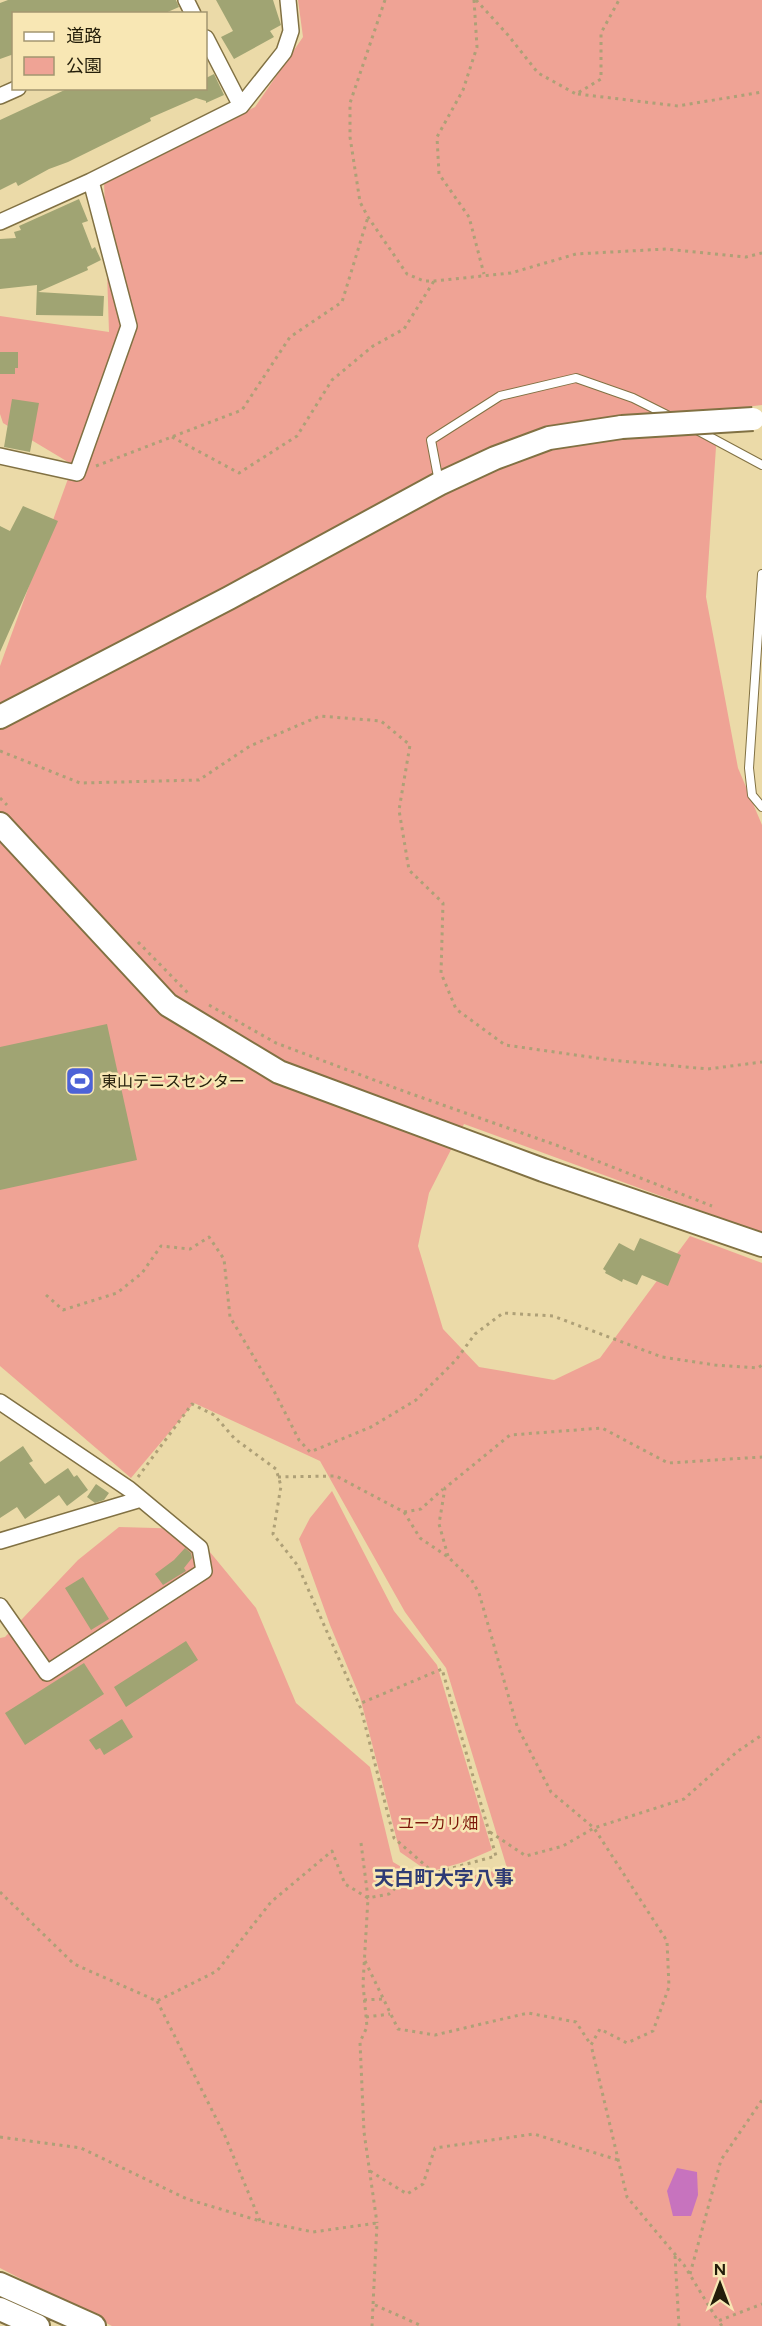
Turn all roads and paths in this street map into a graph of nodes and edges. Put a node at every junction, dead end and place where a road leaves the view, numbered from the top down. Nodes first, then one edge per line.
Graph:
1 (288, 0) edge
2 (385, 0) edge
3 (475, 0) edge
4 (619, 0) edge
5 (207, 40) edge
6 (762, 92) edge
7 (576, 94) junction
8 (240, 106) junction
9 (91, 181) junction
10 (368, 218) junction
11 (0, 222) edge
12 (762, 253) edge
13 (484, 274) junction
14 (434, 282) junction
15 (757, 419) edge
16 (172, 437) junction
17 (0, 456) edge
18 (762, 465) edge
19 (77, 473) junction
20 (440, 484) junction
21 (762, 574) edge
22 (0, 717) edge
23 (0, 751) edge
24 (0, 798) edge
25 (762, 807) edge
26 (4, 815) edge
27 (136, 939) dead end
28 (189, 993) dead end
29 (208, 1005) dead end
30 (762, 1062) edge
31 (714, 1206) dead end
32 (762, 1245) edge
33 (46, 1295) dead end
34 (762, 1365) edge
35 (0, 1402) edge
36 (762, 1457) edge
37 (278, 1477) junction
38 (445, 1488) junction
39 (135, 1494) junction
40 (404, 1512) junction
41 (0, 1541) edge
42 (448, 1557) junction
43 (0, 1606) edge
44 (359, 1704) junction
45 (762, 1735) edge
46 (594, 1828) junction
47 (489, 1832) junction
48 (361, 1843) dead end
49 (434, 1873) junction
50 (0, 1892) edge
51 (368, 1898) junction
52 (364, 1959) junction
53 (383, 1999) junction
54 (364, 2000) junction
55 (157, 2001) junction
56 (390, 2014) junction
57 (366, 2017) junction
58 (591, 2045) junction
59 (762, 2100) edge
60 (0, 2137) edge
61 (618, 2160) junction
62 (370, 2171) junction
63 (260, 2221) junction
64 (377, 2223) junction
65 (675, 2254) junction
66 (690, 2274) junction
67 (0, 2284) edge
68 (762, 2304) edge
69 (374, 2305) junction
70 (0, 2309) edge
71 (718, 2321) junction
72 (38, 2326) edge
73 (94, 2326) edge
74 (372, 2326) edge
75 (422, 2326) edge
76 (679, 2326) edge
77 (722, 2326) edge

1 - 8 street
2 - 10 path
3 - 7 path
3 - 13 path
4 - 7 path
5 - 8 street
6 - 7 path
8 - 9 street
9 - 11 street
9 - 19 street
10 - 14 path
10 - 16 path
12 - 13 path
13 - 14 path
14 - 16 path
15 - 20 street, bridge
16 - 19 path
17 - 19 street
18 - 20 lane
20 - 22 street
21 - 25 lane
23 - 30 path
24 - 26 path
26 - 32 street
27 - 28 path
29 - 31 path
33 - 34 path
35 - 39 street
36 - 38 path
37 - 39 path
37 - 40 path
37 - 44 path
38 - 40 path
38 - 42 path
39 - 41 street
39 - 43 street
40 - 42 path
42 - 46 path
44 - 47 path
44 - 49 path
45 - 46 path
46 - 47 path
46 - 58 path
47 - 49 path
48 - 51 path
49 - 51 path
50 - 55 path
51 - 52 path
51 - 55 path
52 - 53 path
52 - 54 path
53 - 54 path
53 - 56 path
54 - 57 path
55 - 63 path
56 - 57 path
56 - 58 path
57 - 62 path
58 - 61 path
59 - 66 path
60 - 63 path
61 - 62 path
61 - 65 path
62 - 64 path
63 - 64 path
64 - 69 path
65 - 66 path
65 - 76 path
66 - 71 path
67 - 73 street
68 - 71 path
69 - 74 path
69 - 75 path
70 - 72 street
71 - 77 path

